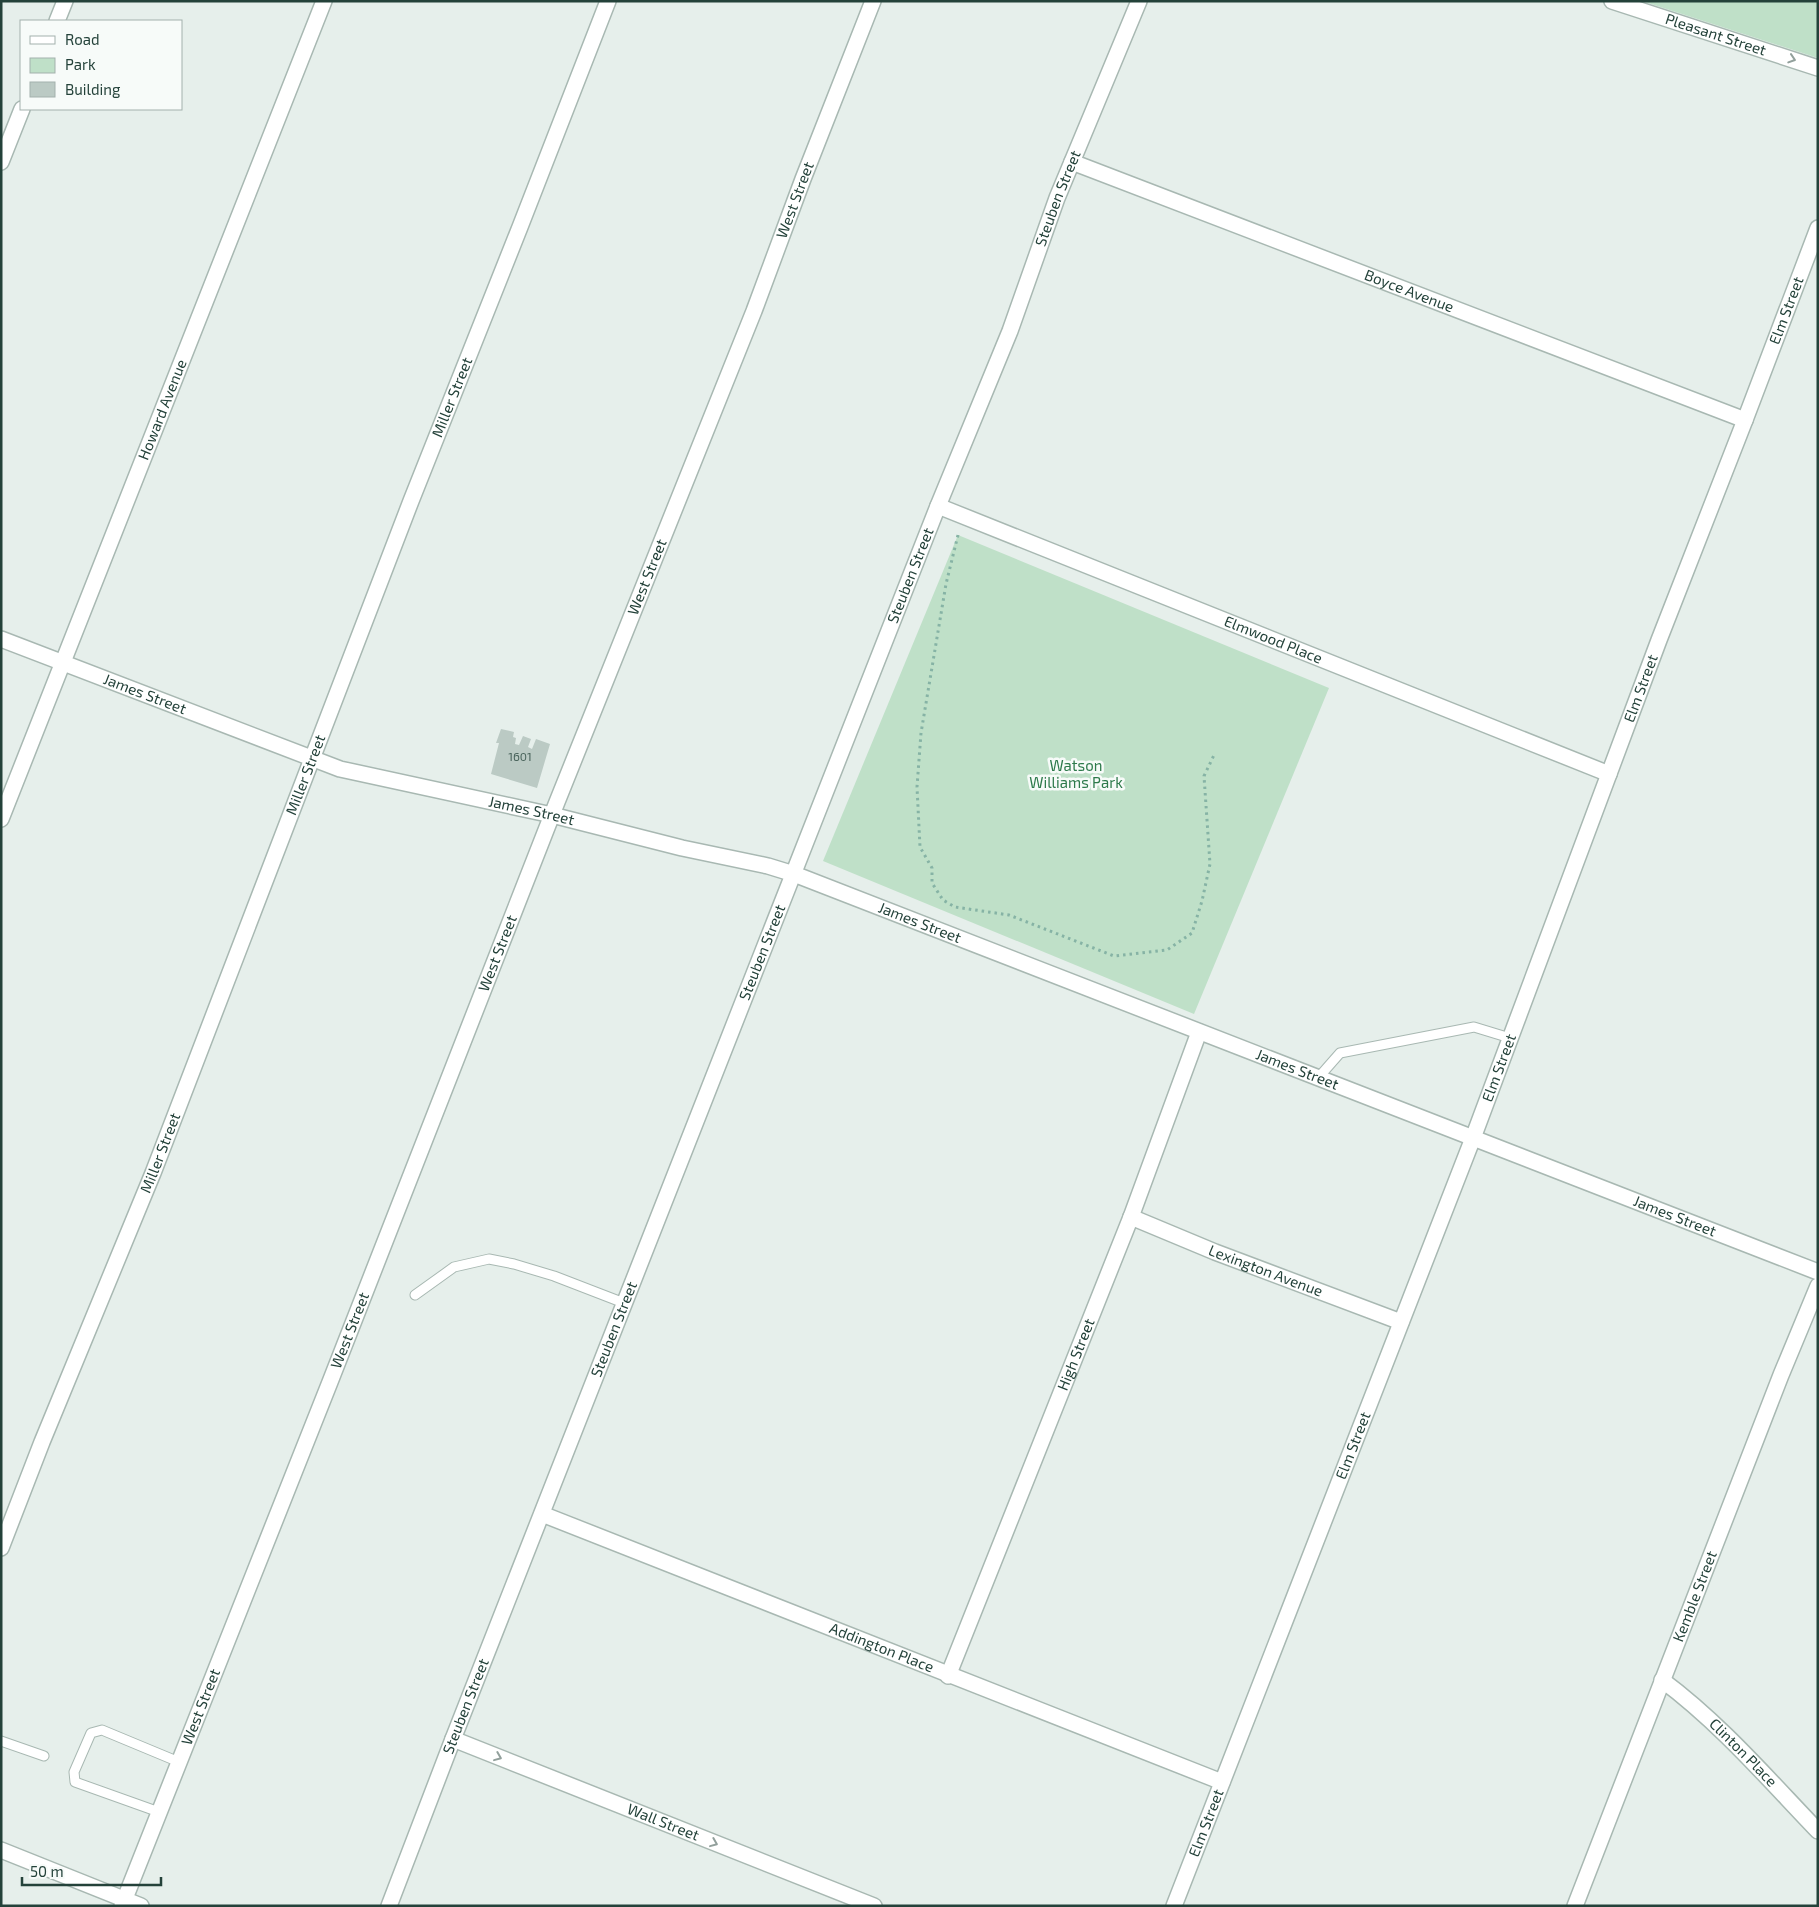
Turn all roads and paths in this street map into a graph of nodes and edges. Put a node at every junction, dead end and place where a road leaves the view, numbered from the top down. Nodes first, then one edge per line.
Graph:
1 (65, 1) edge
2 (324, 1) edge
3 (608, 1) edge
4 (873, 1) edge
5 (1139, 1) edge
6 (1612, 1) edge
7 (57, 20) edge
8 (1818, 68) edge
9 (22, 110) edge
10 (1, 162) edge
11 (1072, 162) junction
12 (1818, 228) edge
13 (1745, 420) junction
14 (938, 506) junction
15 (958, 535) dead end
16 (1, 639) edge
17 (62, 663) junction
18 (1215, 753) dead end
19 (311, 759) junction
20 (1609, 774) junction
21 (552, 815) junction
22 (1, 819) edge
23 (794, 874) junction
24 (1199, 1032) junction
25 (1510, 1038) junction
26 (1318, 1078) junction
27 (1473, 1138) junction
28 (1131, 1217) junction
29 (1818, 1272) edge
30 (1818, 1286) edge
31 (415, 1295) dead end
32 (624, 1303) junction
33 (1401, 1322) junction
34 (542, 1514) junction
35 (1, 1548) edge
36 (948, 1676) junction
37 (1662, 1680) junction
38 (452, 1739) junction
39 (1, 1741) edge
40 (44, 1756) dead end
41 (179, 1762) junction
42 (1222, 1782) junction
43 (159, 1812) junction
44 (1818, 1831) edge
45 (1, 1850) edge
46 (123, 1902) edge
47 (141, 1906) edge
48 (389, 1906) edge
49 (874, 1906) edge
50 (1174, 1906) edge
51 (1575, 1906) edge

1 - 7 street
2 - 17 street, Howard Avenue
3 - 19 street, Miller Street
4 - 21 street, West Street
5 - 11 street, Steuben Street
6 -> 8 street, Pleasant Street
9 - 10 street
11 - 13 street, Boyce Avenue
11 - 14 street, Steuben Street
12 - 13 street, Elm Street
13 - 20 street, Elm Street
14 - 20 street, Elmwood Place
14 - 23 street, Steuben Street
15 - 18 path
16 - 17 street, James Street
17 - 19 street, James Street
17 - 22 street, Howard Avenue
19 - 21 street, James Street
19 - 35 street, Miller Street
20 - 25 street, Elm Street
21 - 23 street, James Street
21 - 41 street, West Street
23 - 24 street, James Street
23 - 32 street, Steuben Street
24 - 26 street, James Street
24 - 28 street, High Street
25 - 26 lane
25 - 27 street, Elm Street
26 - 27 street, James Street
27 - 29 street, James Street
27 - 33 street, Elm Street
28 - 33 street, Lexington Avenue
28 - 36 street, High Street
30 - 37 street, Kemble Street
31 - 32 lane
32 - 34 street, Steuben Street
33 - 42 street, Elm Street
34 - 36 street, Addington Place
34 - 38 street, Steuben Street
36 - 42 street, Addington Place
37 - 44 street, Clinton Place
37 - 51 street, Kemble Street
38 - 48 street, Steuben Street
38 -> 49 street, Wall Street
39 - 40 lane
41 - 43 street, West Street
41 - 43 lane
42 - 50 street, Elm Street
43 - 46 street, West Street
45 - 46 street
46 - 47 street

